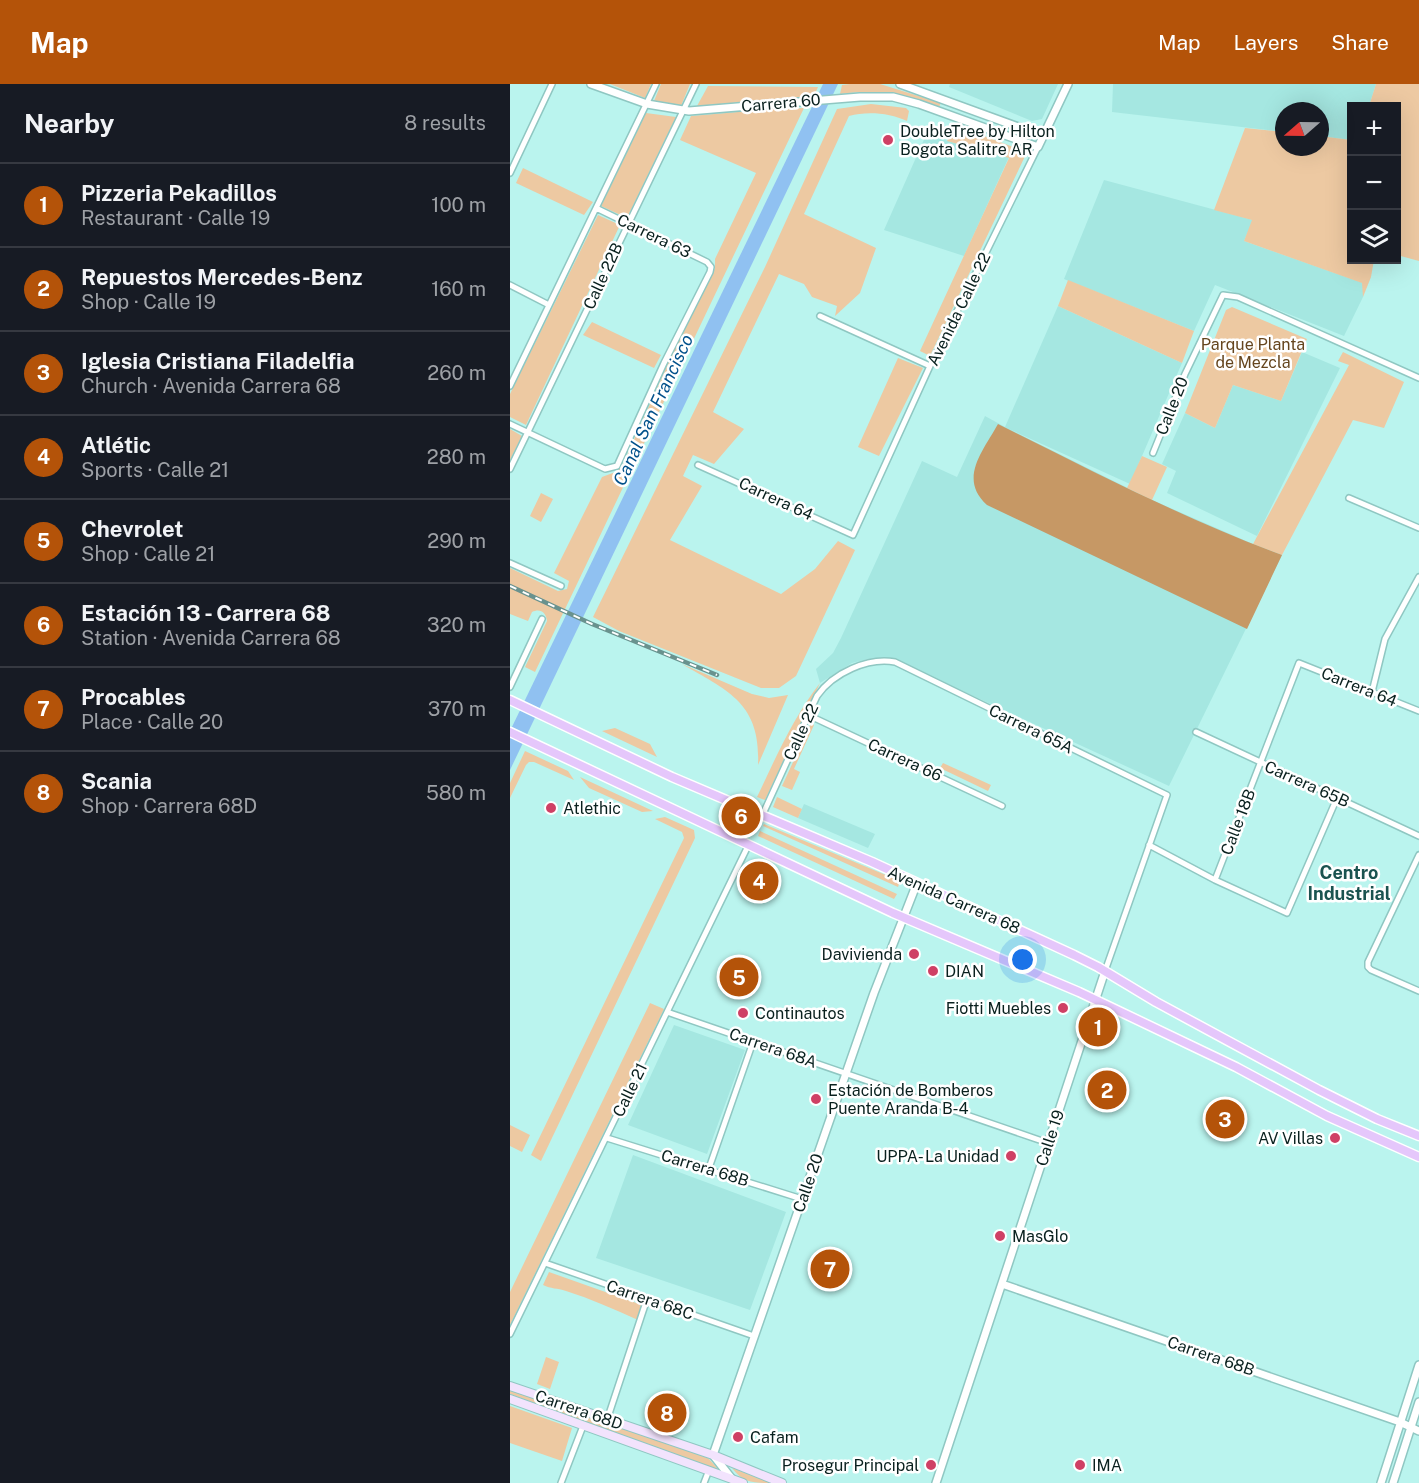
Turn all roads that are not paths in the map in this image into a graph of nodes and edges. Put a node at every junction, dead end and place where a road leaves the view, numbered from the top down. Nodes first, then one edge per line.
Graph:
1 (552, 84) edge
2 (591, 84) edge
3 (656, 84) edge
4 (696, 84) edge
5 (900, 84) edge
6 (1068, 84) edge
7 (951, 102) junction
8 (646, 104) junction
9 (683, 111) junction
10 (946, 113) junction
11 (1043, 136) junction
12 (1038, 147) junction
13 (510, 173) edge
14 (596, 208) junction
15 (628, 223) junction
16 (510, 285) edge
17 (549, 305) junction
18 (820, 316) dead end
19 (930, 366) junction
20 (1419, 378) edge
21 (510, 386) edge
22 (510, 424) edge
23 (527, 433) junction
24 (1153, 453) dead end
25 (698, 465) dead end
26 (510, 469) edge
27 (1349, 498) dead end
28 (1419, 528) edge
29 (853, 535) joint
30 (510, 563) edge
31 (1419, 577) edge
32 (561, 586) dead end
33 (542, 619) dead end
34 (895, 662) joint
35 (1299, 663) joint
36 (510, 687) edge
37 (1372, 692) junction
38 (514, 702) edge
39 (1419, 711) edge
40 (808, 716) junction
41 (510, 732) edge
42 (1196, 732) dead end
43 (1261, 764) junction
44 (1167, 795) joint
45 (1337, 798) junction
46 (1002, 806) dead end
47 (762, 816) junction
48 (1419, 836) edge
49 (1149, 845) junction
50 (748, 846) junction
51 (1419, 855) edge
52 (1215, 880) junction
53 (916, 883) junction
54 (903, 917) junction
55 (1105, 971) junction
56 (1419, 991) edge
57 (1095, 1000) junction
58 (667, 1012) junction
59 (753, 1042) junction
60 (846, 1074) junction
61 (1419, 1136) edge
62 (607, 1138) junction
63 (1048, 1143) junction
64 (1419, 1157) edge
65 (709, 1168) junction
66 (802, 1198) junction
67 (545, 1263) junction
68 (1002, 1284) junction
69 (647, 1299) junction
70 (510, 1334) edge
71 (754, 1336) junction
72 (1419, 1365) edge
73 (510, 1386) edge
74 (510, 1399) edge
75 (1419, 1402) edge
76 (607, 1420) junction
77 (1400, 1422) junction
78 (583, 1426) junction
79 (1411, 1427) junction
80 (1419, 1431) edge
81 (713, 1455) junction
82 (709, 1470) junction
83 (732, 1479) junction
84 (561, 1483) edge
85 (704, 1483) edge
86 (743, 1483) edge
87 (782, 1483) edge
88 (936, 1483) edge
89 (1381, 1483) edge
90 (1393, 1483) edge

1 - 13 street
2 - 8 street, Carrera 60
3 - 8 street
4 - 9 street, Calle 22B
5 - 7 street
6 - 11 street, Avenida Calle 22
7 - 10 street
7 - 11 street
8 - 9 street, Carrera 60
8 - 14 street
9 - 10 street, Carrera 60
9 - 15 street, Calle 22B
10 - 12 street, Carrera 60
11 - 12 street, Avenida Calle 22
12 - 19 street, Avenida Calle 22
14 - 15 street, Carrera 63
14 - 17 street
15 - 23 street, Calle 22B
15 - 23 street, Carrera 63
16 - 17 street
17 - 21 street
18 - 19 street
19 - 29 street, Avenida Calle 22
20 - 24 street, Calle 20
22 - 23 street
23 - 26 street, Calle 22B
25 - 29 street, Carrera 64
27 - 28 street
30 - 32 street
31 - 37 street
33 - 36 street
34 - 40 street, Calle 22
34 - 44 street, Carrera 65A
35 - 37 street, Carrera 64
35 - 43 street, Calle 18B
37 - 39 street, Carrera 64
38 - 47 main road, Avenida Carrera 68
40 - 46 street, Carrera 66
40 - 47 street, Calle 22
41 - 50 main road
42 - 43 street, Carrera 65B
43 - 45 street, Carrera 65B
43 - 52 street, Calle 18B
44 - 49 street, Calle 19
45 - 48 street, Carrera 65B
45 - 52 street
47 - 53 main road, Avenida Carrera 68
49 - 52 street
49 - 55 street, Calle 19
50 - 54 main road
50 - 58 street, Calle 21
51 - 56 street
53 - 54 street, Calle 20
53 - 55 main road, Avenida Carrera 68
54 - 57 main road
54 - 60 street, Calle 20
55 - 57 street, Calle 19
55 - 61 main road, Avenida Carrera 68
57 - 63 street, Calle 19
57 - 64 main road
58 - 59 street, Carrera 68A
58 - 62 street, Calle 21
59 - 60 street, Carrera 68A
59 - 65 street
60 - 63 street, Carrera 68A
60 - 66 street, Calle 20
62 - 65 street, Carrera 68B
62 - 67 street, Calle 21
63 - 68 street, Calle 19
65 - 66 street, Carrera 68B
66 - 71 street, Calle 20
67 - 69 street, Carrera 68C
67 - 70 street, Calle 21
68 - 77 street, Carrera 68B
68 - 88 street, Calle 19
69 - 71 street, Carrera 68C
69 - 76 street
71 - 81 street, Calle 20
72 - 77 street
73 - 76 main road, Carrera 68D
74 - 78 main road, Carrera 68D
75 - 79 street
76 - 81 main road, Carrera 68D
77 - 79 street, Carrera 68B
77 - 89 street
78 - 82 main road, Carrera 68D
78 - 84 street
79 - 80 street, Carrera 68B
79 - 90 street
81 - 83 street
81 - 87 main road, Carrera 68D
82 - 83 main road, Carrera 68D
82 - 85 street
83 - 86 main road, Carrera 68D

